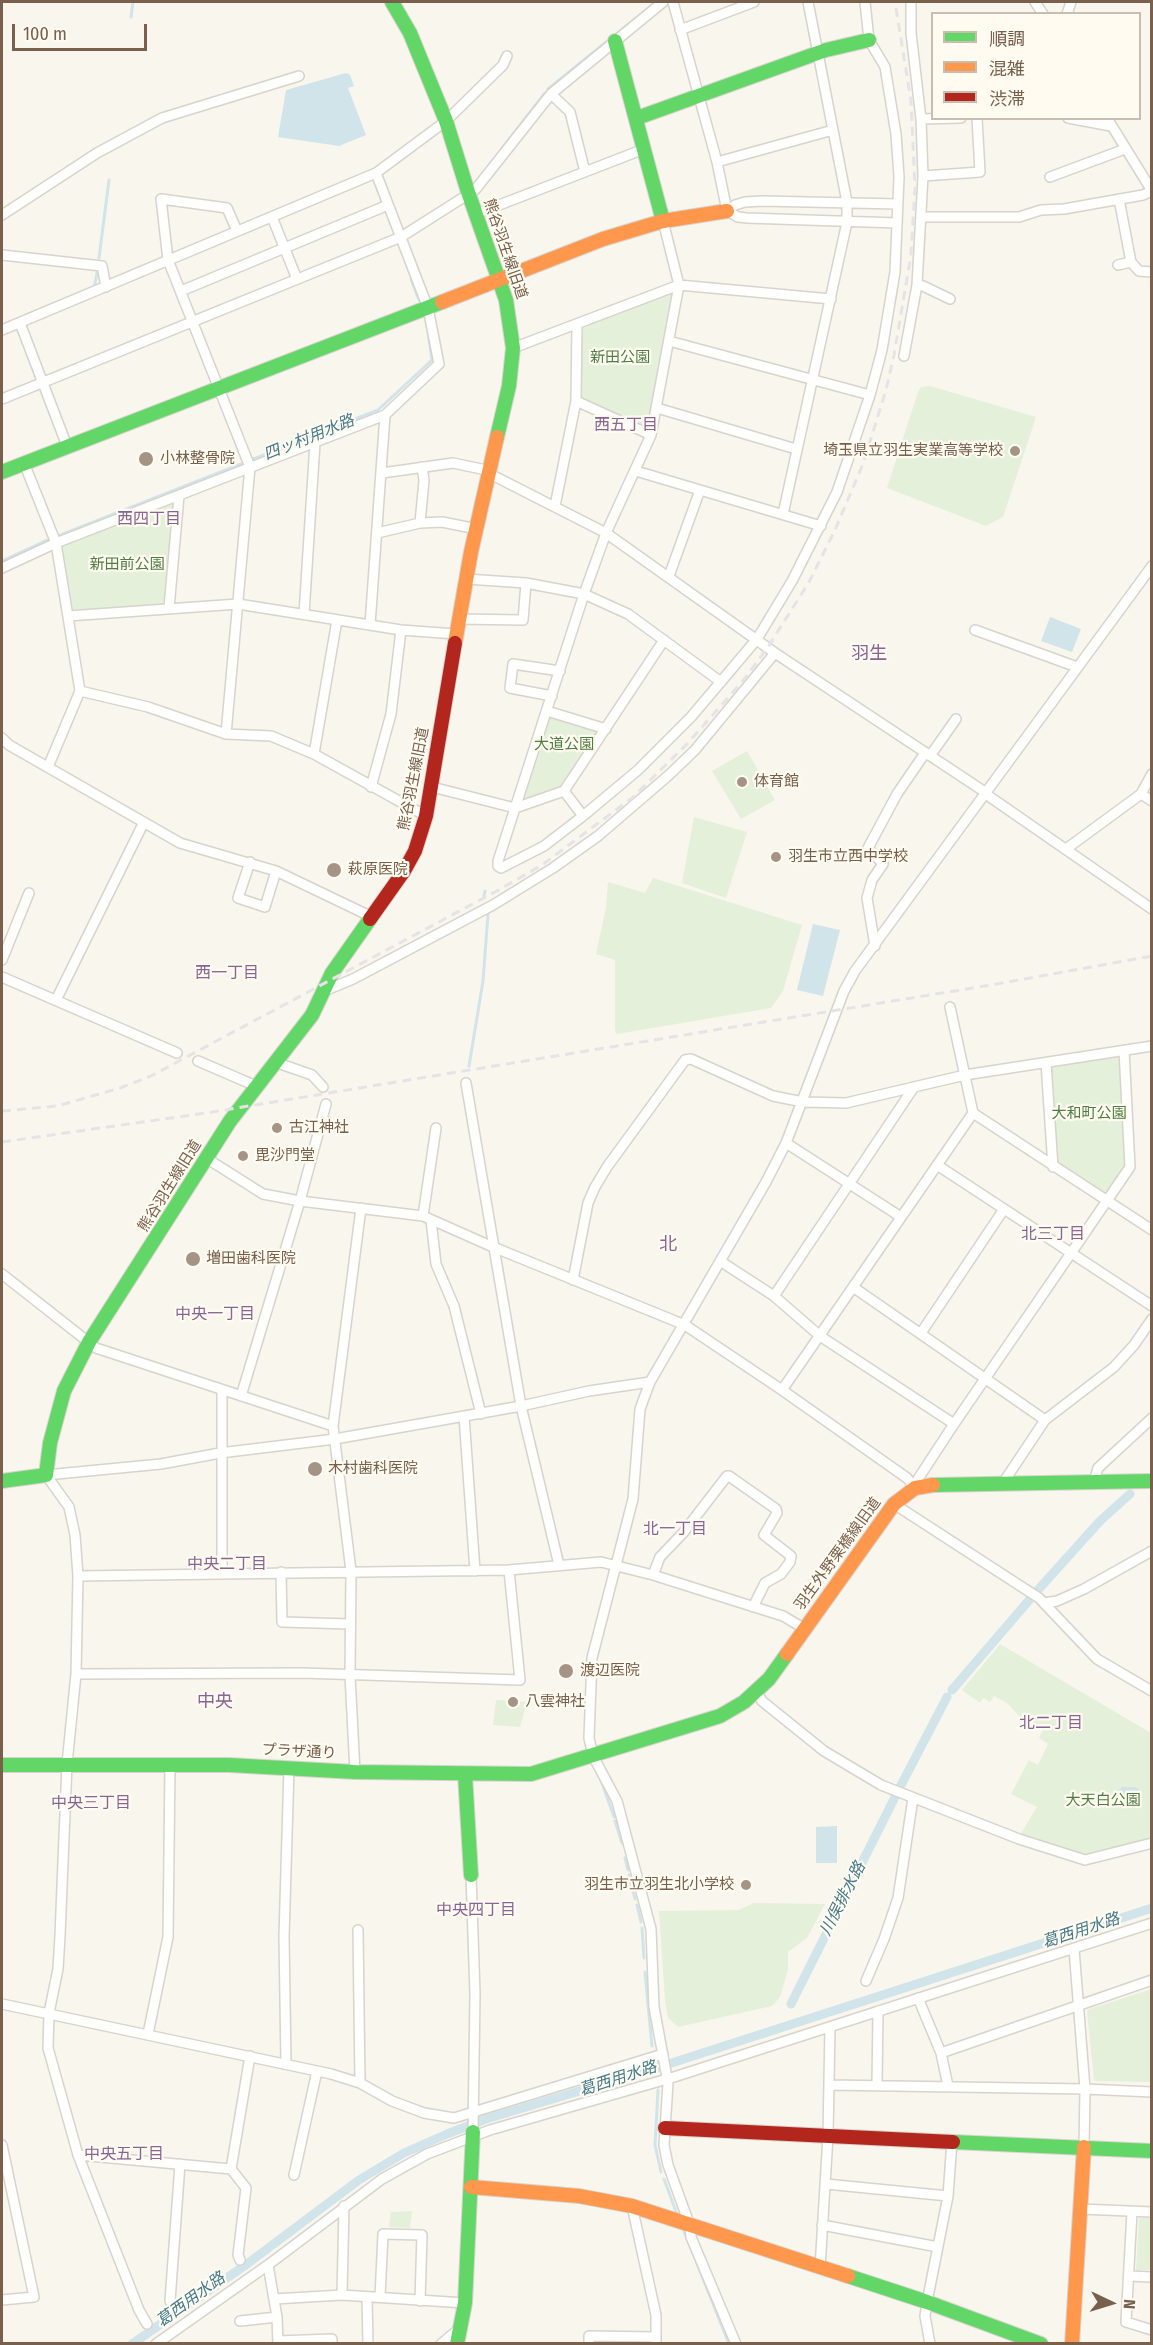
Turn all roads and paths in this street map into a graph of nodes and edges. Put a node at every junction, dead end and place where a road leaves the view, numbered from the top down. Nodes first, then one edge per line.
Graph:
1 (392, 2) edge
2 (663, 2) edge
3 (673, 2) edge
4 (748, 2) edge
5 (808, 2) edge
6 (865, 2) edge
7 (911, 2) edge
8 (681, 30) junction
9 (869, 40) junction
10 (615, 41) junction
11 (818, 53) junction
12 (507, 56) dead end
13 (299, 76) dead end
14 (551, 94) junction
15 (698, 95) junction
16 (636, 118) junction
17 (921, 119) junction
18 (931, 119) edge
19 (977, 120) edge
20 (1088, 120) edge
21 (446, 121) junction
22 (1109, 122) edge
23 (833, 130) junction
24 (644, 149) junction
25 (1125, 149) junction
26 (717, 162) junction
27 (585, 172) junction
28 (376, 173) junction
29 (923, 176) junction
30 (1050, 177) dead end
31 (1152, 191) edge
32 (468, 192) junction
33 (1119, 199) junction
34 (847, 202) junction
35 (898, 204) junction
36 (388, 205) junction
37 (727, 211) junction
38 (476, 214) junction
39 (2, 215) edge
40 (272, 217) junction
41 (922, 217) junction
42 (663, 221) junction
43 (847, 222) junction
44 (897, 223) junction
45 (237, 231) junction
46 (401, 237) junction
47 (285, 248) junction
48 (2, 255) edge
49 (168, 260) junction
50 (1131, 262) junction
51 (1118, 265) dead end
52 (1152, 273) edge
53 (297, 279) junction
54 (499, 280) junction
55 (679, 285) junction
56 (917, 285) junction
57 (106, 287) junction
58 (181, 291) junction
59 (831, 298) junction
60 (950, 299) dead end
61 (428, 308) junction
62 (193, 322) junction
63 (20, 323) junction
64 (577, 324) junction
65 (2, 330) edge
66 (669, 341) junction
67 (513, 348) junction
68 (904, 356) dead end
69 (812, 379) junction
70 (43, 383) junction
71 (219, 388) junction
72 (870, 395) junction
73 (2, 399) edge
74 (576, 401) junction
75 (657, 408) junction
76 (385, 415) junction
77 (651, 435) junction
78 (315, 443) junction
79 (67, 446) junction
80 (796, 449) junction
81 (24, 463) junction
82 (250, 467) junction
83 (422, 467) junction
84 (636, 471) junction
85 (2, 472) edge
86 (381, 473) junction
87 (490, 473) junction
88 (700, 490) junction
89 (179, 495) junction
90 (555, 506) junction
91 (783, 514) junction
92 (420, 523) junction
93 (821, 526) junction
94 (477, 530) junction
95 (377, 533) junction
96 (606, 533) junction
97 (56, 543) junction
98 (1152, 566) edge
99 (2, 568) edge
100 (669, 576) junction
101 (466, 579) junction
102 (526, 584) junction
103 (584, 594) junction
104 (238, 604) junction
105 (169, 608) junction
106 (304, 614) junction
107 (68, 616) junction
108 (459, 619) junction
109 (337, 620) junction
110 (370, 625) junction
111 (401, 630) junction
112 (975, 630) dead end
113 (456, 634) junction
114 (757, 639) junction
115 (664, 640) junction
116 (775, 653) junction
117 (1077, 667) junction
118 (560, 670) junction
119 (721, 682) junction
120 (80, 691) junction
121 (552, 696) junction
122 (548, 711) junction
123 (956, 718) dead end
124 (606, 729) junction
125 (226, 734) junction
126 (2, 738) edge
127 (314, 754) junction
128 (928, 755) junction
129 (48, 767) junction
130 (1152, 774) edge
131 (370, 787) junction
132 (432, 788) junction
133 (564, 791) junction
134 (985, 792) junction
135 (1141, 794) junction
136 (1152, 801) edge
137 (514, 808) junction
138 (426, 816) junction
139 (584, 816) junction
140 (143, 824) junction
141 (1066, 849) junction
142 (250, 862) junction
143 (276, 871) junction
144 (29, 892) dead end
145 (1152, 909) edge
146 (372, 917) junction
147 (875, 946) junction
148 (2, 960) edge
149 (2, 976) edge
150 (324, 991) junction
151 (56, 1000) junction
152 (950, 1006) dead end
153 (1152, 1046) edge
154 (1124, 1050) junction
155 (177, 1053) dead end
156 (198, 1061) dead end
157 (275, 1062) junction
158 (1047, 1062) junction
159 (965, 1075) junction
160 (466, 1083) dead end
161 (256, 1086) junction
162 (323, 1087) dead end
163 (914, 1087) junction
164 (803, 1102) junction
165 (326, 1104) dead end
166 (973, 1113) junction
167 (436, 1128) dead end
168 (786, 1143) junction
169 (206, 1158) junction
170 (937, 1165) junction
171 (1053, 1167) junction
172 (849, 1184) junction
173 (300, 1200) junction
174 (1108, 1201) junction
175 (361, 1208) junction
176 (1004, 1209) junction
177 (901, 1217) junction
178 (427, 1218) junction
179 (1152, 1230) edge
180 (493, 1247) junction
181 (1071, 1253) junction
182 (720, 1261) junction
183 (2, 1274) edge
184 (573, 1280) junction
185 (853, 1287) junction
186 (774, 1296) junction
187 (1152, 1306) edge
188 (1152, 1319) edge
189 (685, 1325) junction
190 (921, 1333) junction
191 (820, 1336) junction
192 (89, 1342) junction
193 (986, 1378) junction
194 (650, 1382) junction
195 (222, 1390) junction
196 (782, 1390) junction
197 (241, 1396) junction
198 (521, 1406) junction
199 (481, 1414) junction
200 (464, 1416) junction
201 (1152, 1418) edge
202 (1045, 1420) junction
203 (954, 1424) junction
204 (333, 1426) junction
205 (335, 1439) junction
206 (220, 1453) junction
207 (46, 1475) junction
208 (2, 1481) edge
209 (1094, 1481) junction
210 (1152, 1481) edge
211 (1003, 1483) junction
212 (915, 1488) junction
213 (894, 1504) junction
214 (1152, 1551) edge
215 (559, 1565) junction
216 (617, 1566) junction
217 (509, 1570) junction
218 (351, 1571) junction
219 (475, 1571) junction
220 (281, 1572) junction
221 (222, 1573) junction
222 (653, 1575) junction
223 (78, 1576) junction
224 (1038, 1598) junction
225 (753, 1607) junction
226 (350, 1624) junction
227 (805, 1629) junction
228 (76, 1674) junction
229 (350, 1675) junction
230 (1152, 1691) edge
231 (757, 1692) junction
232 (593, 1756) junction
233 (67, 1764) junction
234 (2, 1765) edge
235 (170, 1766) junction
236 (289, 1768) junction
237 (355, 1772) junction
238 (465, 1774) junction
239 (913, 1798) junction
240 (1152, 1843) edge
241 (471, 1875) joint
242 (1152, 1923) edge
243 (358, 1930) dead end
244 (1074, 1948) junction
245 (1152, 1980) edge
246 (866, 1981) dead end
247 (918, 1998) junction
248 (2, 2004) edge
249 (1078, 2005) junction
250 (878, 2011) junction
251 (49, 2013) junction
252 (830, 2027) junction
253 (148, 2034) junction
254 (941, 2053) junction
255 (663, 2055) junction
256 (250, 2056) junction
257 (286, 2063) junction
258 (317, 2071) junction
259 (668, 2076) junction
260 (360, 2083) junction
261 (830, 2085) junction
262 (877, 2085) junction
263 (948, 2086) junction
264 (1085, 2089) junction
265 (1152, 2092) edge
266 (473, 2112) junction
267 (665, 2128) junction
268 (473, 2134) junction
269 (828, 2136) junction
270 (952, 2141) junction
271 (2, 2145) edge
272 (1084, 2147) junction
273 (1152, 2151) edge
274 (78, 2155) junction
275 (3, 2163) edge
276 (180, 2164) junction
277 (231, 2169) junction
278 (294, 2175) dead end
279 (826, 2184) junction
280 (471, 2187) junction
281 (948, 2196) junction
282 (344, 2206) junction
283 (632, 2206) junction
284 (1081, 2209) junction
285 (1132, 2212) junction
286 (1152, 2212) edge
287 (822, 2225) junction
288 (690, 2226) junction
289 (939, 2247) junction
290 (240, 2260) dead end
291 (268, 2265) junction
292 (820, 2268) junction
293 (1129, 2276) junction
294 (1152, 2277) edge
295 (342, 2295) junction
296 (367, 2296) junction
297 (380, 2297) junction
298 (274, 2299) junction
299 (2, 2300) edge
300 (170, 2301) dead end
301 (420, 2301) junction
302 (927, 2302) junction
303 (465, 2303) junction
304 (277, 2317) junction
305 (240, 2321) dead end
306 (147, 2324) dead end
307 (462, 2326) junction
308 (1152, 2330) edge
309 (169, 2339) edge
310 (618, 2340) edge
311 (656, 2340) edge
312 (278, 2342) edge
313 (1034, 2342) edge
314 (156, 2343) edge
315 (332, 2343) edge
316 (368, 2343) edge
317 (441, 2343) edge
318 (458, 2343) edge
319 (589, 2343) edge
320 (736, 2343) edge
321 (930, 2343) edge
322 (1071, 2343) edge

1 - 21 street, 熊谷羽生線旧道
2 - 10 street
3 - 8 street
4 - 8 street
5 - 11 street
6 - 9 street
7 - 17 street
8 - 15 street
9 - 11 street
9 - 35 street
10 - 14 street
10 - 16 street
11 - 15 street
11 - 23 street
12 - 21 street
13 - 39 street
14 - 27 street
14 - 32 street
15 - 16 street
15 - 26 street
16 - 24 street
17 - 18 street
17 - 29 street
19 - 29 street
20 - 22 street
21 - 28 street
21 - 32 street, 熊谷羽生線旧道
22 - 25 street
23 - 26 street
23 - 34 street
24 - 27 street
24 - 42 street
25 - 30 street
25 - 31 street
26 - 37 street
27 - 38 street
28 - 36 street
28 - 40 street
29 - 41 street
31 - 33 street
32 - 38 street, 熊谷羽生線旧道
32 - 46 street
33 - 41 street
33 - 50 street
34 - 35 street
34 - 37 street
34 - 43 street
35 - 44 street
36 - 46 street
36 - 47 street
37 - 42 street
37 - 43 street
38 - 54 street, 熊谷羽生線旧道
40 - 45 street
40 - 47 street
41 - 56 street
42 - 54 street
42 - 55 street
43 - 44 street
43 - 59 street
44 - 72 street
45 - 49 street
45 - 49 street
46 - 53 street
46 - 61 street
47 - 53 street
47 - 58 street
48 - 57 street
49 - 57 street
49 - 58 street
50 - 51 street
50 - 52 street
53 - 62 street
54 - 61 street
54 - 67 street, 熊谷羽生線旧道
55 - 59 street
55 - 64 street
55 - 66 street
56 - 60 street
56 - 68 street
57 - 63 street
58 - 62 street
59 - 69 street
61 - 71 street
61 - 76 street
62 - 70 street
62 - 71 street
63 - 65 street
63 - 70 street
64 - 67 street
64 - 74 street
66 - 69 street
66 - 75 street
67 - 87 street, 熊谷羽生線旧道
69 - 72 street
69 - 80 street
70 - 73 street
70 - 79 street
71 - 79 street
71 - 82 street
72 - 93 street
74 - 77 street
74 - 90 street
75 - 77 street
75 - 80 street
76 - 78 street
76 - 86 street
77 - 84 street
78 - 82 street
78 - 106 street
79 - 81 street
80 - 91 street
81 - 85 street
81 - 97 street
82 - 89 street
82 - 104 street
83 - 86 street
83 - 87 street
83 - 92 street
84 - 88 street
84 - 96 street
86 - 95 street
87 - 90 street
87 - 94 street, 熊谷羽生線旧道
88 - 91 street
88 - 100 street
89 - 97 street
89 - 105 street
90 - 96 street
91 - 93 street
92 - 94 street
92 - 95 street
93 - 114 street
94 - 101 street, 熊谷羽生線旧道
95 - 110 street
96 - 100 street
96 - 103 street
97 - 99 street
97 - 107 street
98 - 117 street
100 - 114 street
101 - 102 street
101 - 108 street, 熊谷羽生線旧道
102 - 103 street
102 - 108 street
103 - 115 street
103 - 118 street
104 - 105 street
104 - 106 street
104 - 125 street
105 - 107 street
106 - 109 street
107 - 120 street
108 - 113 street, 熊谷羽生線旧道
109 - 110 street
109 - 127 street
110 - 111 street
111 - 113 street
111 - 131 street
112 - 117 street
113 - 132 street, 熊谷羽生線旧道
114 - 116 street
114 - 119 street
115 - 119 street
115 - 124 street
116 - 128 street
116 - 150 street
117 - 134 street
118 - 121 street
118 - 121 street
119 - 139 street
120 - 125 street
120 - 129 street
121 - 122 street
122 - 124 street
122 - 137 street
123 - 128 street
124 - 133 street
125 - 127 street
126 - 129 street
127 - 131 street
128 - 134 street
128 - 147 street
129 - 140 street
130 - 135 street
131 - 138 street
132 - 137 street
132 - 138 street, 熊谷羽生線旧道
133 - 137 street
133 - 139 street
134 - 141 street
134 - 147 street
135 - 136 street
135 - 141 street
137 - 139 street
138 - 146 street, 熊谷羽生線旧道
140 - 142 street
140 - 151 street
141 - 145 street
142 - 143 street
142 - 143 street
143 - 146 street
144 - 148 street
146 - 150 street, 熊谷羽生線旧道
147 - 164 street
149 - 151 street
150 - 157 street, 熊谷羽生線旧道
151 - 155 street
152 - 159 street
153 - 154 street
154 - 158 street
154 - 174 street
156 - 161 street
157 - 161 street, 熊谷羽生線旧道
157 - 162 street
158 - 159 street
158 - 171 street
159 - 163 street
159 - 166 street
160 - 180 street
161 - 169 street, 熊谷羽生線旧道
163 - 164 street
163 - 172 street
164 - 168 street
164 - 184 street
165 - 173 street
166 - 170 street
166 - 171 street
167 - 178 street
168 - 172 street
168 - 182 street
169 - 173 street
169 - 192 street, 熊谷羽生線旧道
170 - 176 street
170 - 177 street
171 - 174 street
172 - 177 street
172 - 186 street
173 - 175 street
173 - 197 street
174 - 179 street
174 - 181 street
175 - 178 street
175 - 204 street
176 - 181 street
176 - 190 street
177 - 185 street
178 - 180 street
178 - 199 street
180 - 184 street
180 - 198 street
181 - 187 street
181 - 193 street
182 - 186 street
182 - 189 street
183 - 192 street
184 - 189 street
185 - 190 street
185 - 191 street
186 - 191 street
188 - 202 street
189 - 194 street
189 - 196 street
190 - 193 street
191 - 196 street
191 - 203 street
192 - 195 street
192 - 207 street, 熊谷羽生線旧道
193 - 202 street
193 - 203 street
194 - 198 street
194 - 216 street
195 - 197 street
195 - 206 street
196 - 212 street
197 - 204 street
198 - 199 street
198 - 215 street
199 - 200 street
200 - 205 street
200 - 219 street
201 - 209 street
202 - 211 street
203 - 212 street
204 - 205 street
205 - 206 street
205 - 218 street
206 - 207 street
206 - 221 street
207 - 208 street
207 - 223 street
209 - 210 street, 羽生外野栗橋線旧道
209 - 211 street, 羽生外野栗橋線旧道
211 - 212 street, 羽生外野栗橋線旧道
212 - 213 street, 羽生外野栗橋線旧道
213 - 224 street
213 - 227 street, 羽生外野栗橋線旧道
214 - 224 street
215 - 216 street
215 - 217 street
216 - 222 street
216 - 232 street
217 - 219 street
217 - 229 street
218 - 219 street
218 - 220 street
218 - 226 street
220 - 221 street
220 - 226 street
221 - 223 street
222 - 225 street
222 - 225 street
223 - 228 street
224 - 230 street
225 - 227 street
226 - 229 street
227 - 231 street, 羽生外野栗橋線旧道
228 - 229 street
228 - 233 street
229 - 237 street
231 - 232 street, 羽生外野栗橋線旧道
231 - 239 street
232 - 238 street, プラザ通り
232 - 255 street
233 - 234 street, プラザ通り
233 - 235 street, プラザ通り
233 - 251 street
235 - 236 street, プラザ通り
235 - 253 street
236 - 237 street, プラザ通り
236 - 257 street
237 - 238 street, プラザ通り
238 - 241 street
239 - 240 street
239 - 246 street
241 - 266 street
242 - 244 street
243 - 260 street
244 - 247 street
244 - 249 street
245 - 249 street
247 - 250 street
247 - 254 street
248 - 251 street
249 - 254 street
249 - 264 street
250 - 252 street
250 - 262 street
251 - 253 street
251 - 274 street
252 - 259 street
252 - 261 street
253 - 256 street
254 - 263 street
255 - 259 street
255 - 266 street
256 - 257 street
256 - 277 street
257 - 258 street
258 - 260 street
258 - 278 street
259 - 267 street
259 - 268 street
260 - 266 street
261 - 262 street
261 - 269 street
262 - 263 street
263 - 264 street
264 - 265 street
264 - 272 street
266 - 268 street
267 - 269 street
267 - 288 street
268 - 280 street
268 - 282 street
269 - 270 street
269 - 279 street
270 - 272 street
270 - 281 street
271 - 275 street
272 - 273 street
272 - 284 street
274 - 276 street
274 - 306 street
275 - 299 street
276 - 277 street
276 - 300 street
277 - 290 street
279 - 281 street
279 - 287 street
280 - 283 street
280 - 303 street
281 - 289 street
282 - 291 street
282 - 295 street
283 - 288 street
283 - 311 street
284 - 285 street
284 - 322 street
285 - 286 street
285 - 293 street
287 - 289 street
287 - 292 street
288 - 292 street
288 - 320 street
289 - 302 street
291 - 298 street
291 - 309 street
292 - 302 street
293 - 294 street
293 - 308 street
295 - 296 street
295 - 298 street
296 - 297 street
296 - 316 street
297 - 301 street
297 - 301 street
298 - 304 street
301 - 303 street
302 - 313 street
302 - 321 street
303 - 307 street
304 - 305 street
304 - 312 street
307 - 317 street
307 - 318 street
309 - 314 street
310 - 311 street
310 - 319 street
312 - 315 street

